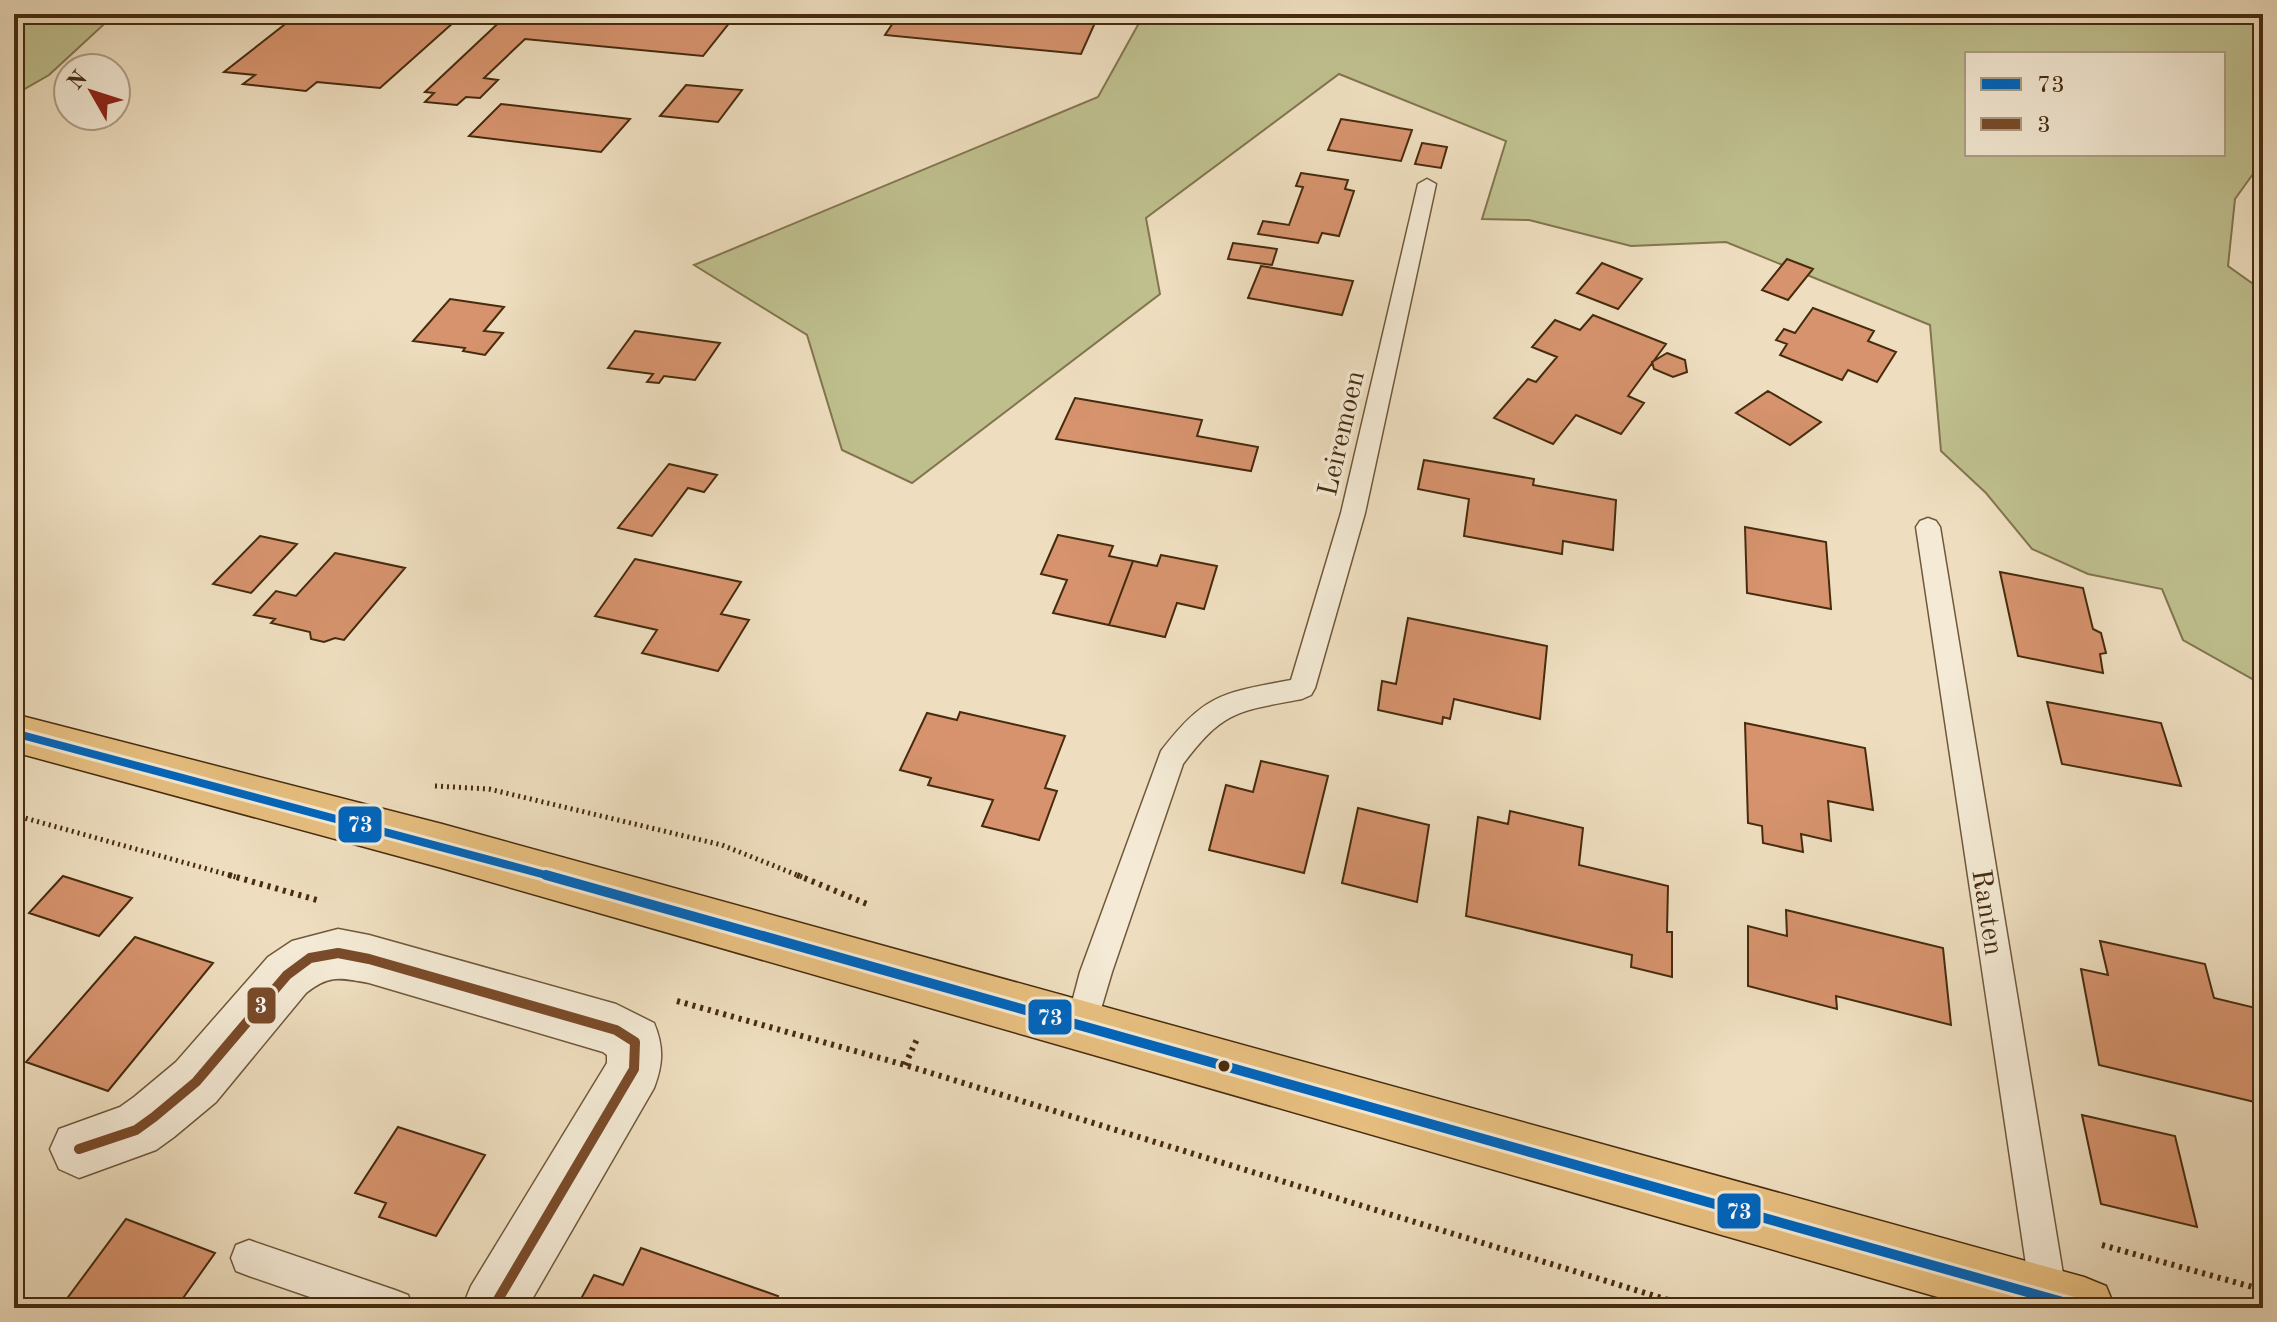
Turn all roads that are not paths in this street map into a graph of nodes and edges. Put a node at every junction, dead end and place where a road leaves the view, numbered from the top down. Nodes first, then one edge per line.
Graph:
1 (1427, 184) dead end
2 (1928, 527) dead end
3 (14, 733) edge
4 (1082, 1025) junction
5 (79, 1149) dead end
6 (249, 1258) dead end
7 (2066, 1303) edge
8 (395, 1308) edge
9 (493, 1308) edge

1 - 4 lane, Leiremoen
2 - 7 lane, Ranten
3 - 4 highway
4 - 7 highway
5 - 9 street
6 - 8 lane

